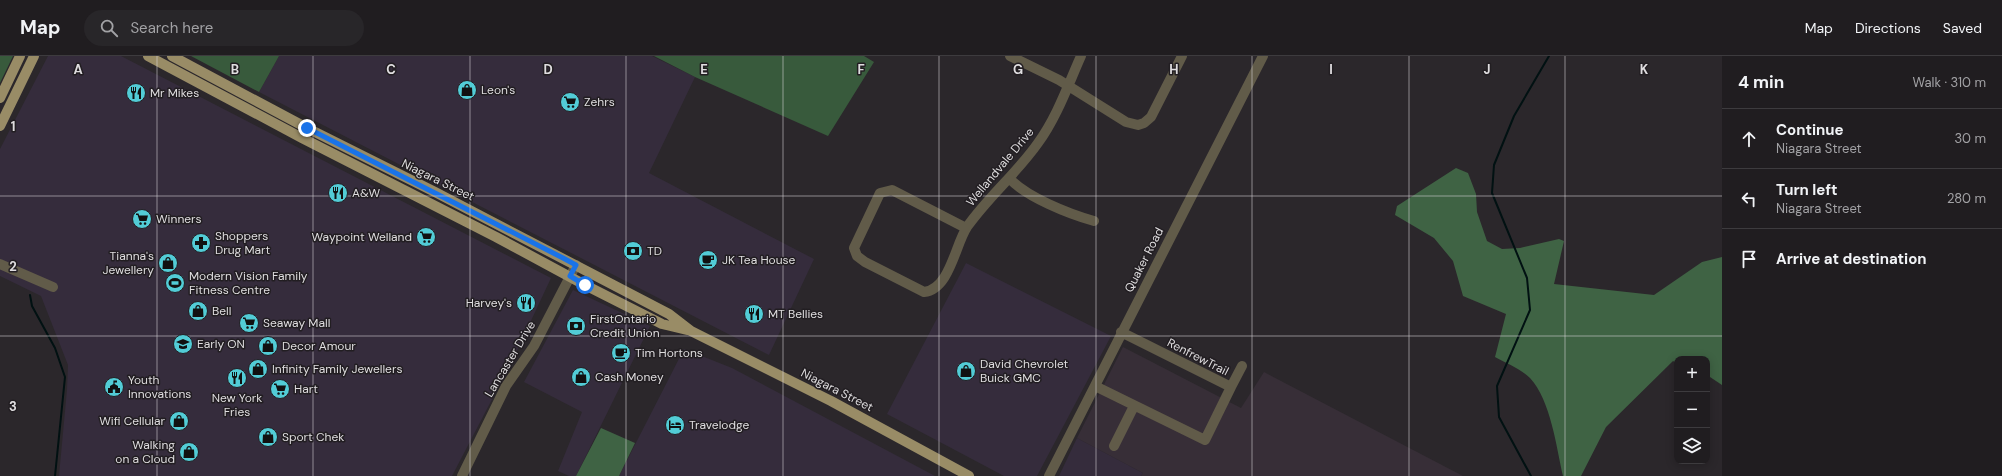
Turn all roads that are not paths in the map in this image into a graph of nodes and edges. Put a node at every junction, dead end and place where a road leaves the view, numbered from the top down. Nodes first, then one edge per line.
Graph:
1 (20, 56) edge
2 (34, 56) edge
3 (37, 56) edge
4 (148, 56) edge
5 (172, 56) edge
6 (1010, 56) edge
7 (1080, 56) edge
8 (1182, 56) edge
9 (1263, 56) edge
10 (22, 81) junction
11 (1068, 86) junction
12 (0, 98) edge
13 (0, 126) edge
14 (1009, 178) junction
15 (1094, 220) dead end
16 (966, 228) junction
17 (0, 264) edge
18 (576, 265) junction
19 (570, 276) junction
20 (53, 287) dead end
21 (691, 331) junction
22 (1121, 332) junction
23 (1242, 366) dead end
24 (1095, 386) junction
25 (1231, 387) junction
26 (1134, 406) junction
27 (1114, 446) dead end
28 (462, 476) edge
29 (969, 476) edge
30 (1049, 476) edge

1 - 12 main road
2 - 10 main road
3 - 10 main road
4 - 19 main road, Niagara Street
5 - 18 main road, Niagara Street
6 - 11 street
7 - 11 street, Wellandvale Drive
8 - 11 street
9 - 22 street, Quaker Road
10 - 13 main road
11 - 14 street, Wellandvale Drive
14 - 15 street
14 - 16 street, Wellandvale Drive
16 - 16 street, Wellandvale Drive
17 - 20 street
18 - 19 street, Lancaster Drive
18 - 21 main road, Niagara Street
19 - 21 main road, Niagara Street
19 - 28 street, Lancaster Drive
21 - 29 main road, Niagara Street
22 - 24 street, Quaker Road
22 - 25 street, RenfrewTrail
23 - 25 street
24 - 26 street, RenfrewTrail
24 - 30 street, Quaker Road
25 - 26 street, RenfrewTrail
26 - 27 street

